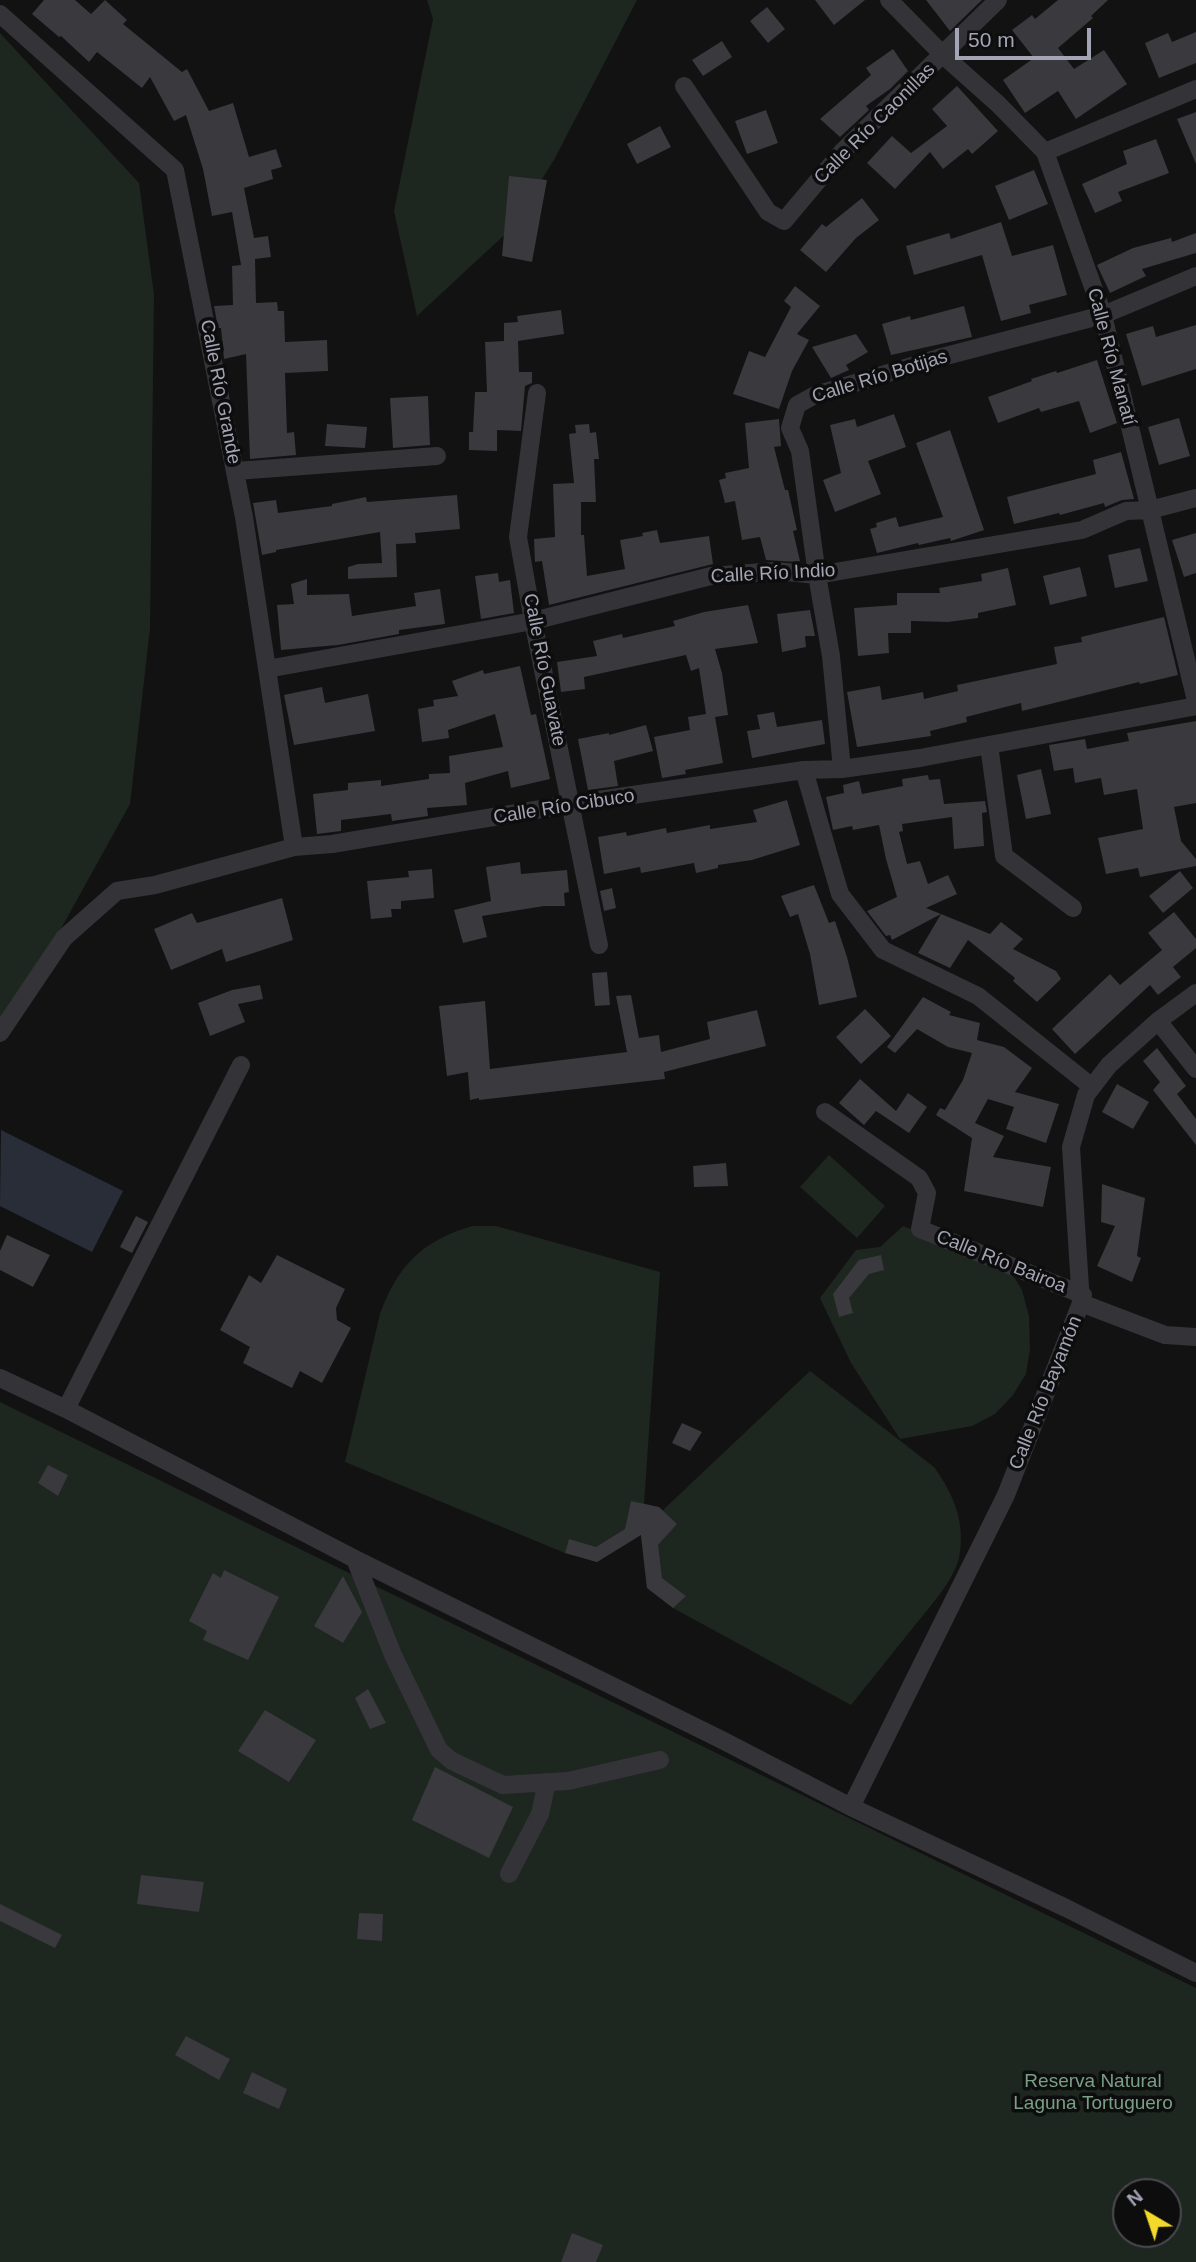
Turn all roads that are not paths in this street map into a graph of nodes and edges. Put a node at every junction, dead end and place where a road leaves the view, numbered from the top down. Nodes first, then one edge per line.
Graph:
1 (889, 0) edge
2 (998, 0) edge
3 (0, 14) edge
4 (943, 55) junction
5 (684, 86) dead end
6 (1196, 89) edge
7 (1045, 152) junction
8 (1196, 276) edge
9 (1103, 315) junction
10 (537, 393) dead end
11 (437, 456) dead end
12 (236, 471) junction
13 (1196, 498) edge
14 (1150, 510) junction
15 (817, 575) junction
16 (533, 621) junction
17 (267, 668) junction
18 (1196, 704) edge
19 (989, 745) junction
20 (804, 769) junction
21 (842, 769) junction
22 (571, 804) junction
23 (294, 847) junction
24 (1073, 908) dead end
25 (599, 945) dead end
26 (1196, 993) edge
27 (1158, 1021) junction
28 (0, 1033) edge
29 (241, 1065) dead end
30 (1196, 1069) edge
31 (1091, 1086) junction
32 (825, 1112) dead end
33 (1082, 1299) junction
34 (1196, 1337) edge
35 (0, 1378) edge
36 (66, 1409) junction
37 (355, 1559) junction
38 (660, 1760) dead end
39 (547, 1782) junction
40 (851, 1807) junction
41 (509, 1874) dead end
42 (1196, 1973) edge

1 - 4 street, Calle Río Manatí
2 - 4 street, Calle Río Caonillas
3 - 12 street, Calle Río Grande
4 - 5 street, Calle Río Caonillas
4 - 7 street, Calle Río Manatí
6 - 7 street
7 - 9 street, Calle Río Manatí
8 - 9 street, Calle Río Botijas
9 - 14 street, Calle Río Manatí
9 - 15 street, Calle Río Botijas
10 - 16 street, Calle Río Guavate
11 - 12 street
12 - 17 street, Calle Río Grande
13 - 14 street, Calle Río Indio
14 - 15 street, Calle Río Indio
14 - 18 street, Calle Río Manatí
15 - 16 street, Calle Río Indio
15 - 21 street, Calle Río Botijas
16 - 17 street, Calle Río Indio
16 - 22 street, Calle Río Guavate
17 - 23 street, Calle Río Grande
18 - 19 street, Calle Río Cibuco
19 - 21 street, Calle Río Cibuco
19 - 24 street
20 - 21 street, Calle Río Cibuco
20 - 22 street, Calle Río Cibuco
20 - 31 street
22 - 23 street, Calle Río Cibuco
22 - 25 street, Calle Río Guavate
23 - 28 street, Calle Río Cibuco
26 - 27 street, Calle Río Bayamón
27 - 30 street
27 - 31 street, Calle Río Bayamón
29 - 36 street
31 - 33 street, Calle Río Bayamón
32 - 33 street, Calle Río Bairoa
33 - 34 street, Calle Río Bairoa
33 - 40 street, Calle Río Bayamón
35 - 36 street
36 - 37 street
37 - 39 street
37 - 40 street
38 - 39 street
39 - 41 street
40 - 42 street

